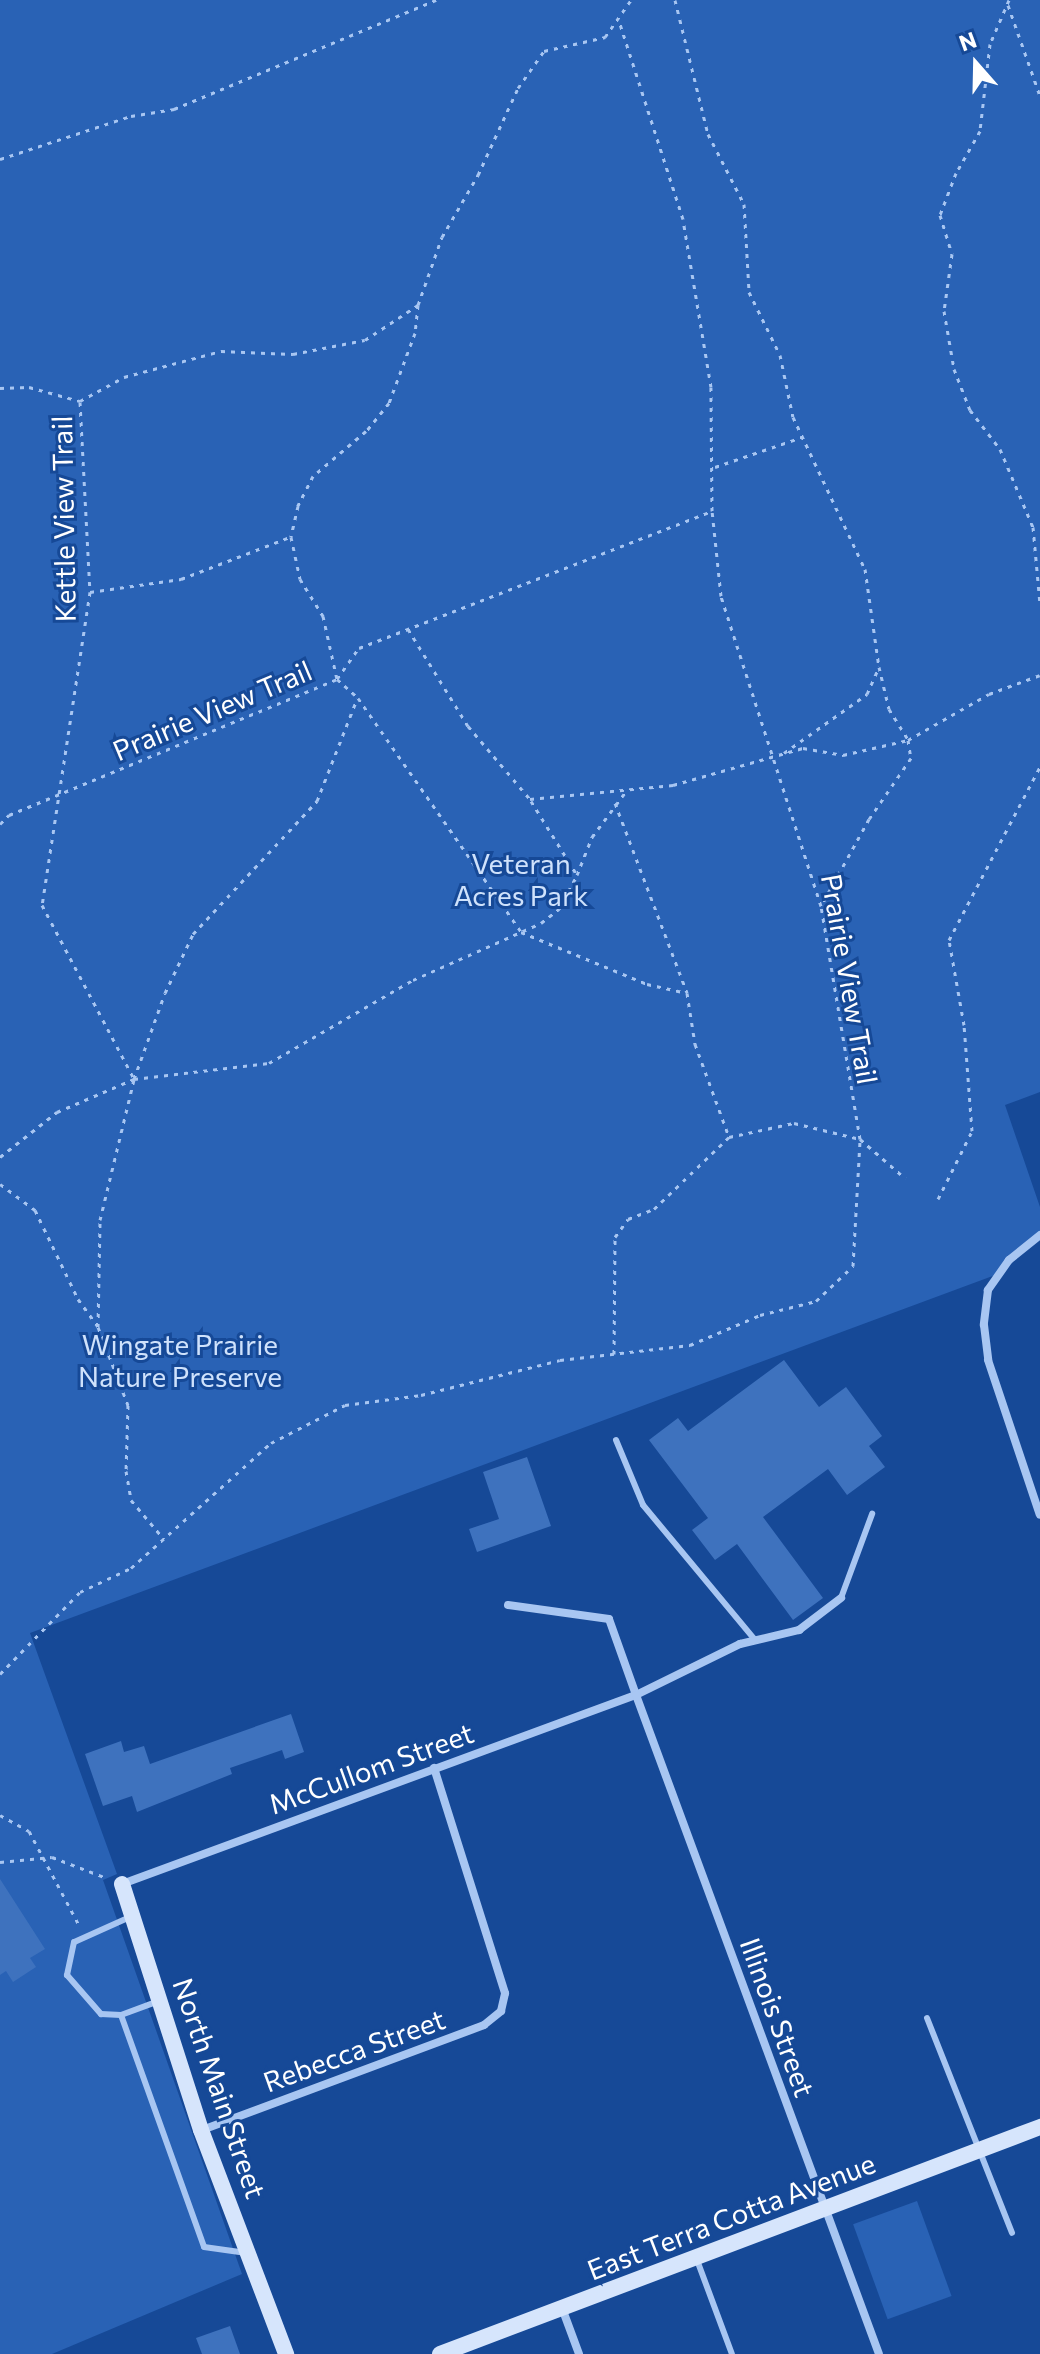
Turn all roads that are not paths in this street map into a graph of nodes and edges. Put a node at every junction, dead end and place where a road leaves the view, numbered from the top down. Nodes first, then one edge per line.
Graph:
1 (1040, 1235) edge
2 (616, 1440) dead end
3 (872, 1514) dead end
4 (1040, 1515) edge
5 (841, 1598) joint
6 (508, 1605) dead end
7 (755, 1640) junction
8 (636, 1695) junction
9 (434, 1768) junction
10 (122, 1884) joint
11 (133, 1916) junction
12 (162, 2000) junction
13 (121, 2015) junction
14 (927, 2018) dead end
15 (1040, 2127) edge
16 (201, 2130) junction
17 (976, 2151) junction
18 (825, 2208) junction
19 (1012, 2233) dead end
20 (251, 2254) junction
21 (696, 2257) junction
22 (562, 2308) junction
23 (286, 2354) edge
24 (440, 2354) edge
25 (579, 2354) edge
26 (732, 2354) edge
27 (879, 2354) edge

1 - 4 street
2 - 7 lane
3 - 5 lane
5 - 7 street, McCullom Street
6 - 8 street, Illinois Street
7 - 8 street, McCullom Street
8 - 9 street, McCullom Street
8 - 18 street, Illinois Street
9 - 10 street, McCullom Street
9 - 16 street, Rebecca Street
10 - 11 main road, North Main Street
11 - 12 main road, North Main Street
11 - 13 lane
12 - 13 lane
12 - 16 main road, North Main Street
13 - 20 lane
14 - 17 lane
15 - 17 main road, East Terra Cotta Avenue
16 - 20 main road, North Main Street
17 - 18 main road, East Terra Cotta Avenue
17 - 19 lane
18 - 21 main road, East Terra Cotta Avenue
18 - 27 street, Illinois Street
20 - 23 main road, North Main Street
21 - 22 main road, East Terra Cotta Avenue
21 - 26 lane
22 - 24 main road, East Terra Cotta Avenue
22 - 25 street

